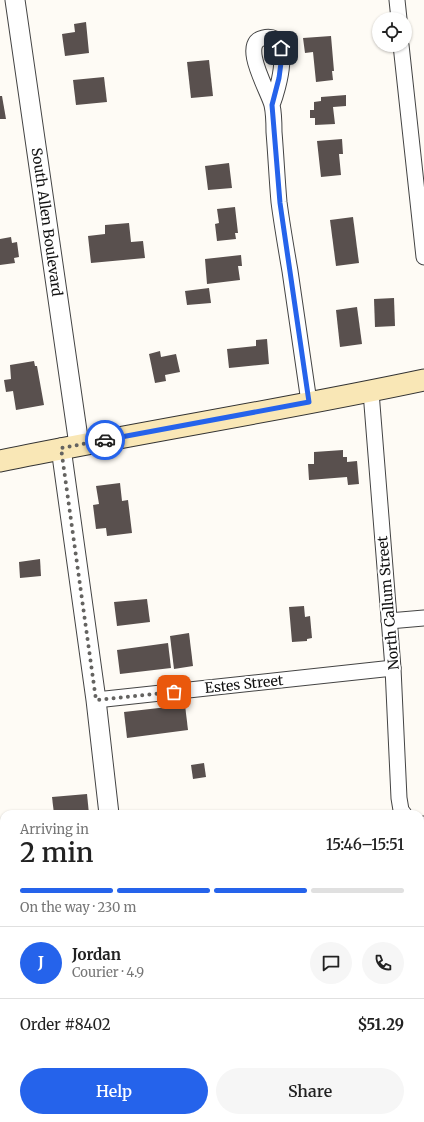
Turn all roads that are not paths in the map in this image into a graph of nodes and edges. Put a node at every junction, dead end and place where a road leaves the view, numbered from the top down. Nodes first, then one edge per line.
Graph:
1 (15, 0) edge
2 (396, 0) edge
3 (398, 12) edge
4 (402, 52) edge
5 (272, 105) dead end
6 (424, 257) edge
7 (424, 380) edge
8 (371, 392) junction
9 (309, 402) junction
10 (70, 446) junction
11 (0, 461) edge
12 (424, 618) edge
13 (389, 621) junction
14 (393, 668) junction
15 (96, 700) junction
16 (109, 810) edge
17 (401, 810) edge

1 - 10 street, South Allen Boulevard
2 - 3 street
4 - 6 street
5 - 9 street
7 - 8 main road
8 - 9 main road
8 - 13 street, North Callum Street
9 - 10 main road
10 - 11 main road
10 - 15 street, South Allen Boulevard
12 - 13 street
13 - 14 street, North Callum Street
14 - 15 street, Estes Street
14 - 17 street, North Callum Street
15 - 16 street, South Allen Boulevard

